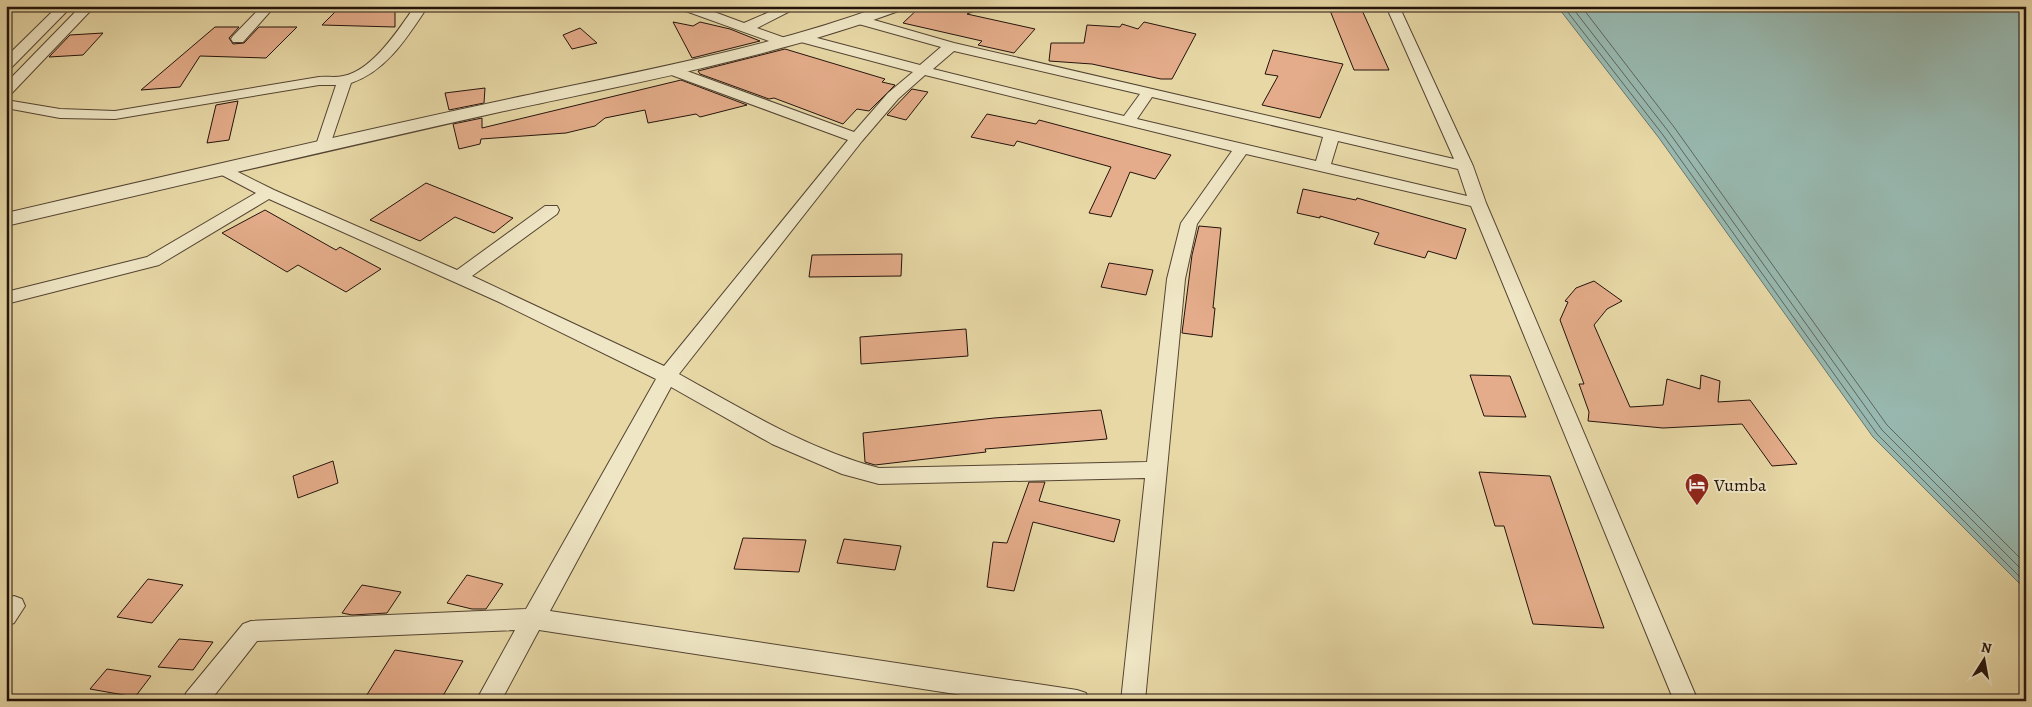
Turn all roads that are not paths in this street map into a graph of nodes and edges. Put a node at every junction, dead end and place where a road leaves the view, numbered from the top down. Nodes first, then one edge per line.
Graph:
1 (66, 6) edge
2 (89, 6) edge
3 (269, 6) edge
4 (422, 6) edge
5 (685, 6) edge
6 (794, 6) edge
7 (898, 6) edge
8 (1392, 6) edge
9 (860, 20) junction
10 (745, 28) junction
11 (802, 38) junction
12 (238, 39) dead end
13 (783, 42) junction
14 (951, 46) junction
15 (6, 65) edge
16 (671, 70) junction
17 (922, 71) junction
18 (345, 80) junction
19 (6, 91) edge
20 (1148, 93) junction
21 (6, 104) edge
22 (1128, 122) junction
23 (1332, 134) junction
24 (856, 138) junction
25 (324, 145) junction
26 (1242, 148) junction
27 (1465, 166) junction
28 (1322, 167) junction
29 (224, 170) junction
30 (268, 192) junction
31 (1478, 204) junction
32 (551, 210) dead end
33 (6, 220) edge
34 (459, 277) junction
35 (6, 298) edge
36 (667, 376) junction
37 (1156, 470) junction
38 (534, 619) junction
39 (195, 701) edge
40 (488, 701) edge
41 (1077, 701) edge
42 (1133, 701) edge
43 (1686, 701) edge

1 - 15 street
2 - 19 street
3 - 12 street
4 - 18 street
5 - 10 street
6 - 10 street
7 - 9 street
8 - 27 street
9 - 11 street
9 - 14 street
10 - 13 street
11 - 13 street
11 - 17 street
13 - 16 street
14 - 17 street
14 - 20 street
16 - 24 street
16 - 25 street
17 - 22 street
17 - 24 street
18 - 21 street
18 - 25 street
20 - 22 street
20 - 23 street
22 - 26 street
23 - 27 street
23 - 28 street
24 - 36 street
25 - 29 street
26 - 28 street
26 - 37 street
27 - 31 street
28 - 31 street
29 - 30 street
29 - 33 street
30 - 34 street
30 - 35 street
31 - 43 street
32 - 34 street
34 - 36 street
36 - 37 street
36 - 38 street
37 - 42 street
38 - 39 street
38 - 40 street
38 - 41 street

